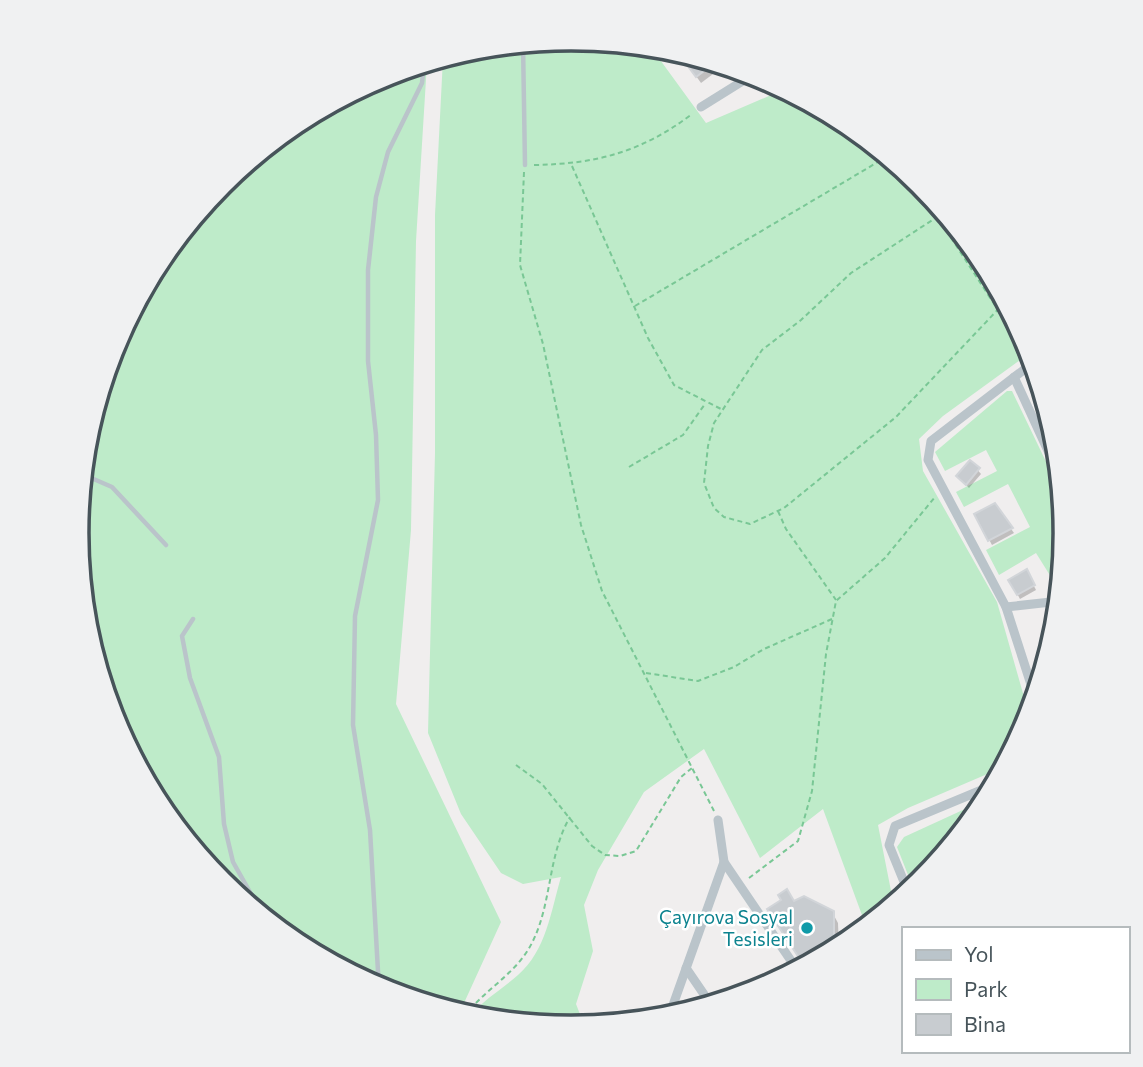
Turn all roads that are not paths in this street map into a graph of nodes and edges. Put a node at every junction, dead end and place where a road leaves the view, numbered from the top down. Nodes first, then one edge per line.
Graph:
1 (523, 54) edge
2 (423, 74) edge
3 (742, 82) edge
4 (701, 107) road end
5 (525, 165) road end
6 (1025, 368) edge
7 (1014, 377) junction
8 (1043, 432) edge
9 (92, 479) edge
10 (166, 545) dead end
11 (1049, 602) edge
12 (1006, 607) junction
13 (192, 619) dead end
14 (1031, 684) edge
15 (980, 791) edge
16 (973, 794) junction
17 (975, 799) edge
18 (718, 820) road end
19 (724, 862) junction
20 (904, 883) edge
21 (251, 894) edge
22 (792, 962) edge
23 (686, 968) junction
24 (378, 976) edge
25 (706, 997) edge
26 (673, 1005) edge

1 - 5 lane
2 - 24 lane
3 - 4 street
6 - 7 street
7 - 8 street
7 - 12 street
9 - 10 lane
11 - 12 street
12 - 14 street
13 - 21 lane
15 - 16 street
16 - 17 street
16 - 20 street
18 - 19 street
19 - 22 street
19 - 23 street
23 - 25 street
23 - 26 street

